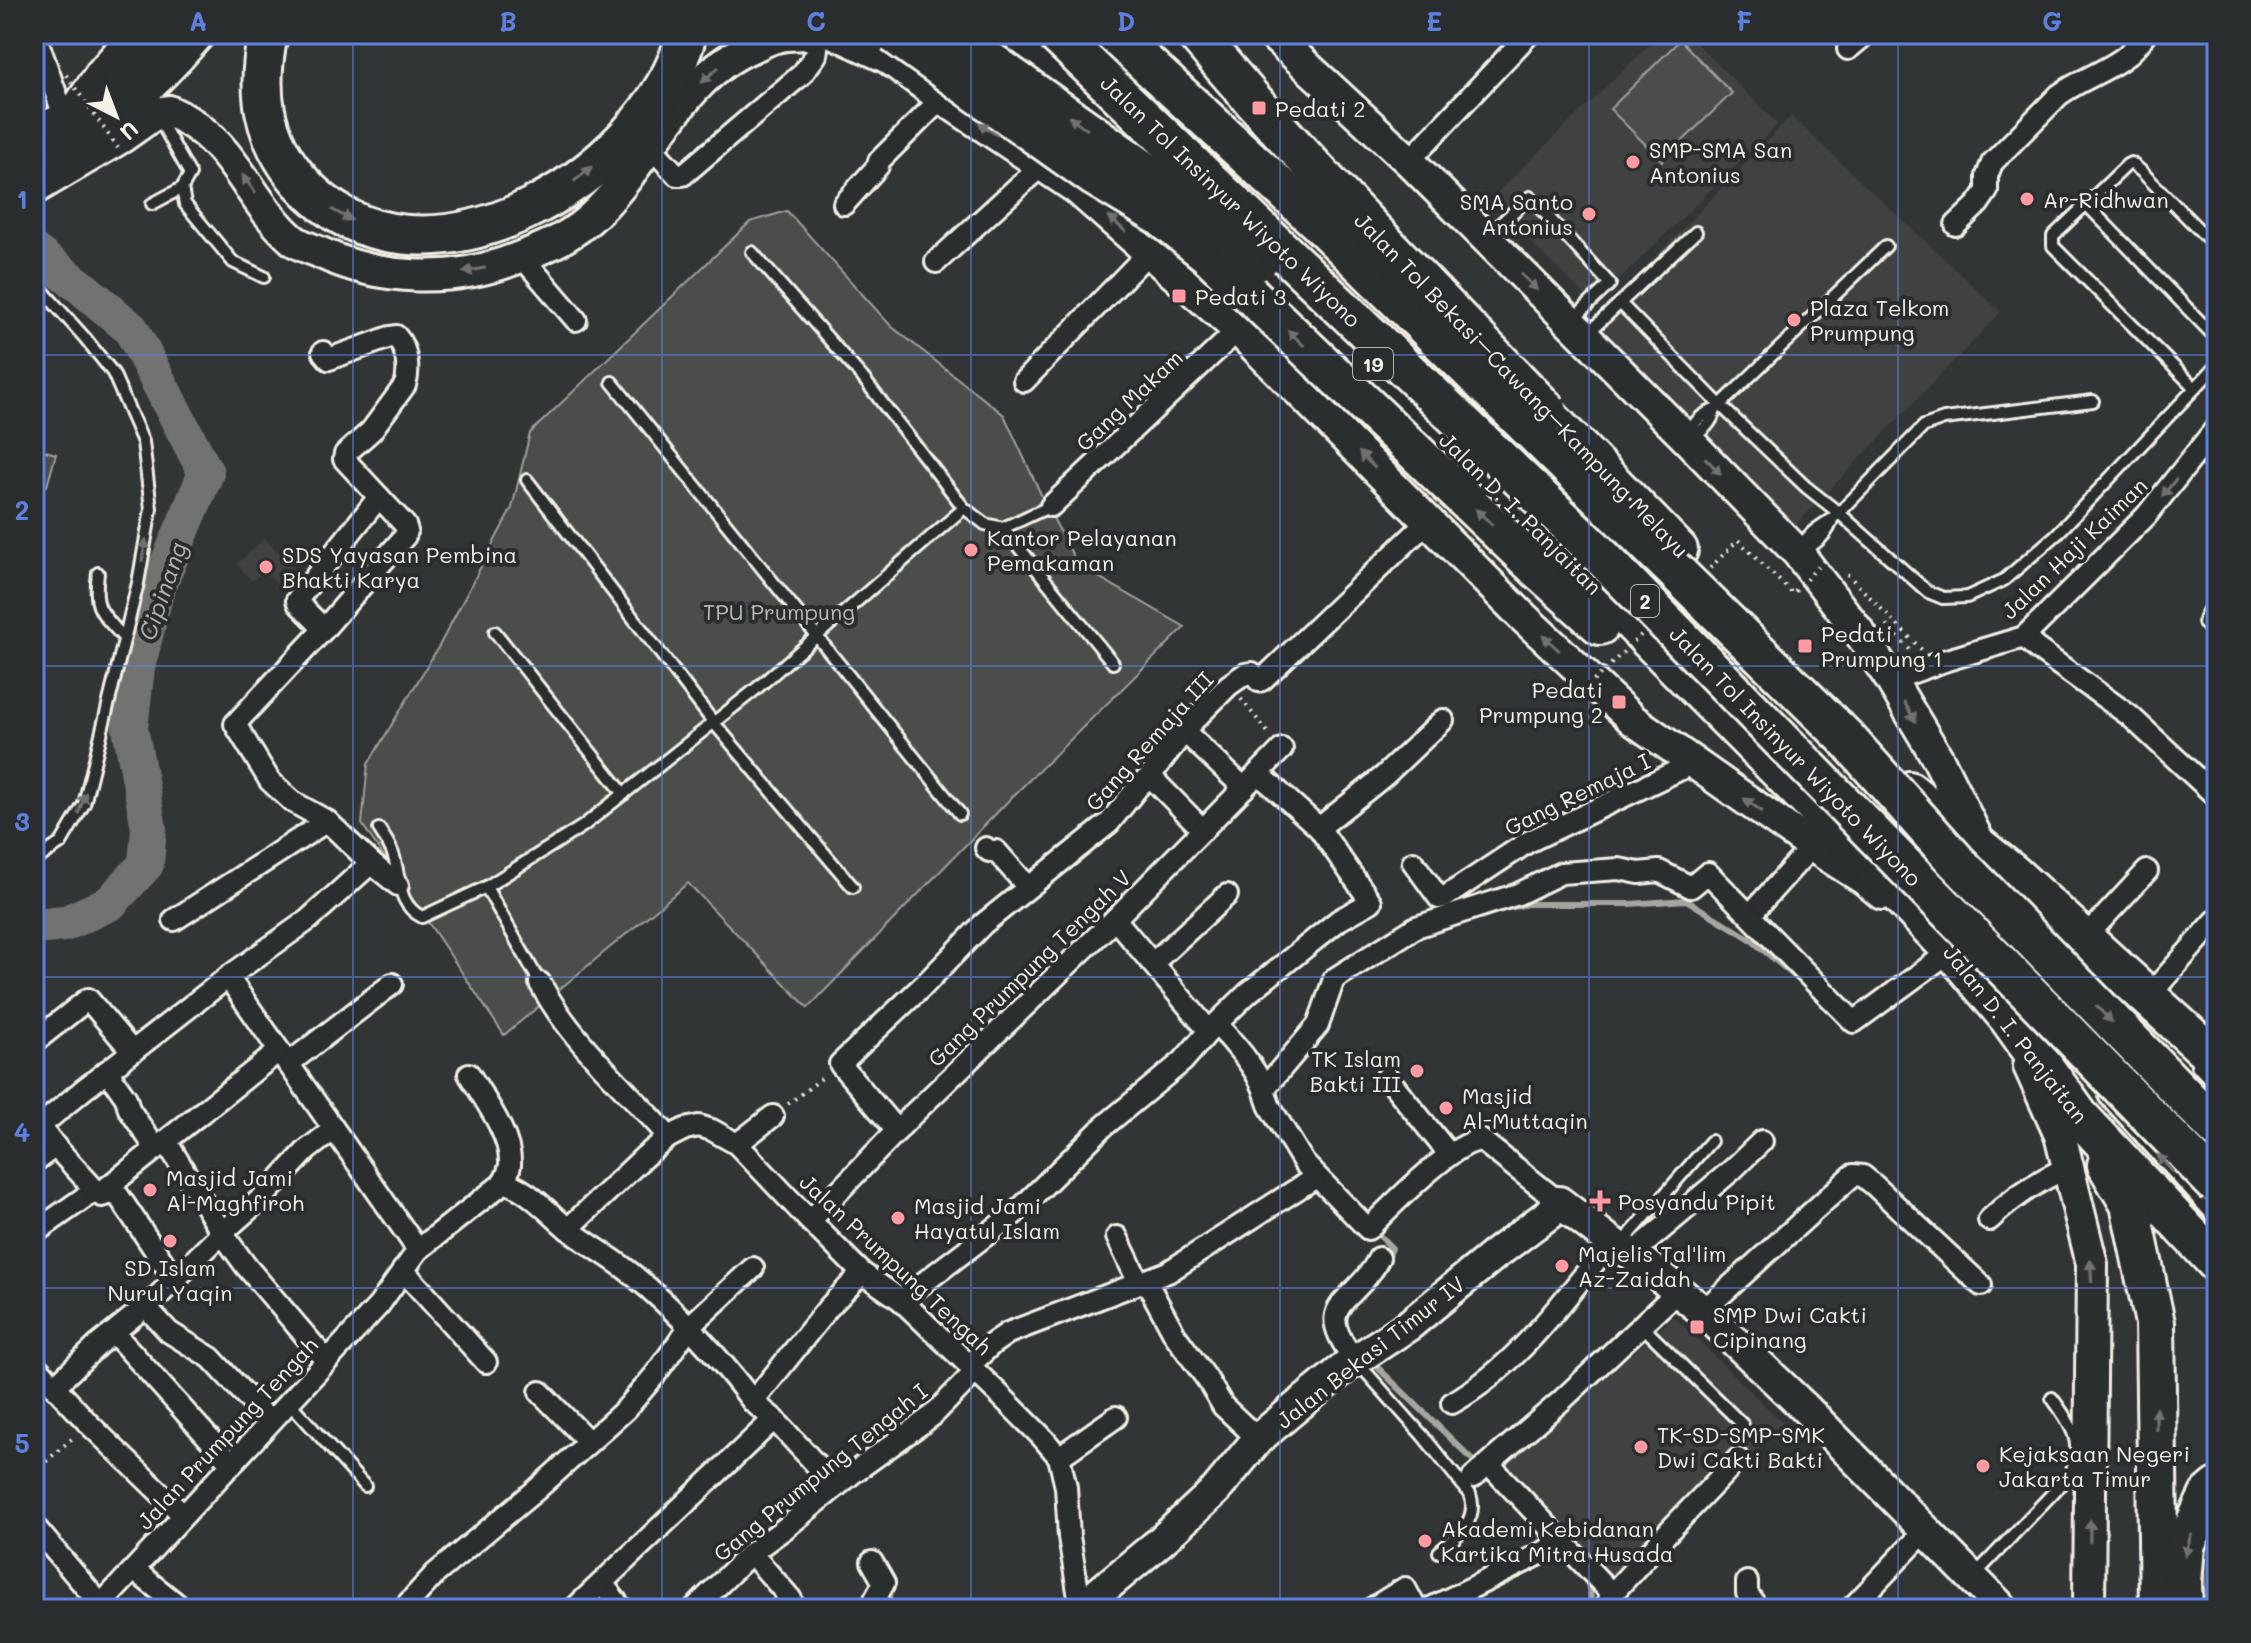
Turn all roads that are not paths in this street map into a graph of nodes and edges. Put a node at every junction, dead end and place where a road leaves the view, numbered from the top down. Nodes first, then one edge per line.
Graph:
1 (35, 34) edge
2 (135, 34) edge
3 (167, 34) edge
4 (198, 34) edge
5 (687, 34) edge
6 (807, 34) edge
7 (819, 34) edge
8 (836, 34) edge
9 (894, 34) edge
10 (951, 34) edge
11 (991, 34) edge
12 (1026, 34) edge
13 (1042, 34) edge
14 (1056, 34) edge
15 (1196, 34) edge
16 (1272, 34) edge
17 (1529, 34) edge
18 (1866, 34) edge
19 (2145, 34) edge
20 (1123, 42) edge
21 (266, 45) edge
22 (1848, 49) dead end
23 (942, 98) junction
24 (156, 113) junction
25 (68, 118) junction
26 (651, 147) junction
27 (1409, 161) junction
28 (41, 165) edge
29 (1042, 165) junction
30 (182, 188) junction
31 (1076, 188) junction
32 (2085, 203) junction
33 (152, 204) dead end
34 (844, 204) dead end
35 (1956, 225) dead end
36 (1696, 232) dead end
37 (1485, 238) junction
38 (1886, 246) dead end
39 (2217, 248) edge
40 (752, 252) dead end
41 (1149, 252) junction
42 (522, 257) junction
43 (936, 262) dead end
44 (264, 277) dead end
45 (34, 281) edge
46 (1620, 303) junction
47 (576, 320) dead end
48 (1238, 330) junction
49 (1577, 330) junction
50 (2217, 339) edge
51 (323, 352) dead end
52 (2217, 365) edge
53 (1024, 381) dead end
54 (612, 382) dead end
55 (2195, 388) junction
56 (2093, 401) dead end
57 (1718, 408) junction
58 (2216, 431) edge
59 (1687, 436) junction
60 (527, 480) dead end
61 (379, 497) junction
62 (1051, 506) joint
63 (964, 508) junction
64 (1835, 516) junction
65 (1424, 524) junction
66 (1003, 528) junction
67 (1800, 552) junction
68 (98, 573) dead end
69 (2217, 604) edge
70 (324, 629) junction
71 (2217, 629) edge
72 (495, 632) dead end
73 (817, 636) junction
74 (2024, 637) junction
75 (124, 638) junction
76 (1113, 663) dead end
77 (1891, 680) junction
78 (1443, 720) dead end
79 (714, 723) junction
80 (1768, 727) junction
81 (1184, 731) junction
82 (1845, 737) junction
83 (1282, 749) road end
84 (1692, 762) junction
85 (1150, 776) junction
86 (1251, 781) junction
87 (624, 794) junction
88 (2216, 794) edge
89 (1895, 810) dead end
90 (960, 814) dead end
91 (327, 821) junction
92 (1319, 828) junction
93 (379, 829) dead end
94 (1203, 830) junction
95 (1812, 846) junction
96 (986, 848) dead end
97 (1978, 855) junction
98 (34, 861) edge
99 (1413, 862) dead end
100 (371, 863) junction
101 (2147, 871) dead end
102 (1864, 879) junction
103 (398, 885) junction
104 (486, 887) junction
105 (853, 887) dead end
106 (1028, 887) junction
107 (1227, 895) dead end
108 (1750, 915) junction
109 (1115, 919) junction
110 (174, 920) dead end
111 (2215, 921) dead end
112 (2095, 927) dead end
113 (1952, 950) junction
114 (1153, 963) junction
115 (228, 977) junction
116 (540, 983) joint
117 (392, 984) dead end
118 (2148, 997) junction
119 (2015, 1010) junction
120 (1213, 1028) junction
121 (34, 1042) edge
122 (132, 1051) junction
123 (283, 1058) junction
124 (2210, 1063) edge
125 (107, 1071) junction
126 (469, 1074) dead end
127 (1387, 1077) dead end
128 (1264, 1089) junction
129 (2090, 1105) junction
130 (773, 1116) road end
131 (37, 1123) edge
132 (2217, 1129) edge
133 (333, 1130) junction
134 (897, 1131) junction
135 (669, 1137) junction
136 (1711, 1141) dead end
137 (1762, 1141) dead end
138 (737, 1144) junction
139 (161, 1145) junction
140 (55, 1146) junction
141 (1449, 1154) junction
142 (34, 1162) edge
143 (2069, 1167) junction
144 (1316, 1177) junction
145 (503, 1183) junction
146 (2217, 1185) edge
147 (97, 1192) junction
148 (1559, 1202) junction
149 (1989, 1220) dead end
150 (810, 1221) junction
151 (2217, 1221) edge
152 (568, 1229) junction
153 (34, 1233) edge
154 (222, 1233) junction
155 (1117, 1237) dead end
156 (1622, 1248) junction
157 (418, 1250) junction
158 (1379, 1258) dead end
159 (2217, 1263) edge
160 (753, 1268) dead end
161 (403, 1270) junction
162 (862, 1273) junction
163 (175, 1280) junction
164 (1142, 1282) junction
165 (1981, 1285) dead end
166 (1679, 1290) junction
167 (901, 1300) junction
168 (146, 1307) junction
169 (1703, 1311) junction
170 (690, 1326) junction
171 (1642, 1326) junction
172 (114, 1333) junction
173 (1361, 1355) junction
174 (327, 1361) junction
175 (486, 1362) dead end
176 (34, 1364) edge
177 (972, 1369) junction
178 (55, 1386) junction
179 (540, 1392) dead end
180 (2052, 1398) dead end
181 (289, 1402) junction
182 (753, 1402) junction
183 (1452, 1403) dead end
184 (1116, 1417) dead end
185 (774, 1419) junction
186 (270, 1422) junction
187 (1743, 1425) dead end
188 (1258, 1439) junction
189 (589, 1442) junction
190 (1059, 1457) junction
191 (1738, 1459) dead end
192 (232, 1464) junction
193 (1478, 1473) junction
194 (365, 1486) dead end
195 (836, 1486) junction
196 (2217, 1488) edge
197 (183, 1515) junction
198 (1926, 1530) junction
199 (38, 1540) edge
200 (1555, 1544) junction
201 (1439, 1552) dead end
202 (751, 1553) junction
203 (872, 1562) dead end
204 (134, 1570) junction
205 (1972, 1578) junction
206 (1747, 1582) dead end
207 (602, 1583) junction
208 (1612, 1603) edge
209 (99, 1607) edge
210 (1083, 1608) edge
211 (183, 1609) edge
212 (403, 1609) edge
213 (574, 1609) edge
214 (622, 1609) edge
215 (694, 1609) edge
216 (780, 1609) edge
217 (885, 1609) edge
218 (1371, 1609) edge
219 (1416, 1609) edge
220 (1429, 1609) edge
221 (1758, 1609) edge
222 (1851, 1609) edge
223 (2003, 1609) edge
224 (2089, 1609) edge
225 (2159, 1609) edge
226 (2183, 1609) edge

1 - 25 street
2 - 25 street
3 - 25 main road
4 - 28 main road
21 -> 5 highway
6 -> 26 street
7 - 26 street
8 - 23 street
102 -> 9 highway, bridge
80 -> 10 highway, 19, bridge
11 - 31 highway
12 - 113 highway, Jalan D. I. Panjaitan
13 - 119 lane
14 - 80 highway, Jalan Tol Insinyur Wiyoto Wiyono / 2, bridge
15 - 82 highway, Jalan Tol Bekasi–Cawang–Kampung Melayu, bridge
16 - 27 street
17 - 27 street
18 - 22 street
19 - 35 street
20 - 82 highway, Jalan Tol Insinyur Wiyoto Wiyono / 2, bridge
20 - 97 highway
29 -> 23 street
23 - 34 street
24 - 28 street
24 - 30 lane
42 -> 24 street
25 - 28 main road
26 - 42 street
27 - 37 street
29 - 31 street
29 - 43 street
30 - 33 lane
30 - 44 lane
41 -> 31 street
32 - 39 lane
32 - 50 lane
32 - 55 lane
36 - 46 lane
37 -> 49 street
37 - 49 lane
38 - 57 lane
40 - 63 lane
41 - 48 street
41 - 53 street
42 - 47 street
75 -> 45 lane
46 - 49 lane
46 - 57 lane
48 - 62 street, Gang Makam
65 -> 48 street
49 - 59 street
51 - 61 street
52 - 55 lane
54 - 73 lane
55 - 64 lane
56 - 64 lane
57 - 59 lane
57 - 64 lane
58 -> 74 street, Jalan Haji Kaiman
59 -> 67 street
60 - 79 lane
61 - 70 street
61 - 70 street
62 - 66 lane
63 - 66 lane
63 - 73 lane
64 - 67 lane
65 - 81 street, Gang Remaja III
84 -> 65 street
66 - 76 lane
67 - 77 street
68 - 75 lane
69 - 71 street
70 - 91 street
72 - 87 lane
73 - 79 lane
73 - 90 lane
74 - 77 street, Jalan Haji Kaiman
74 - 88 street
98 -> 75 lane
77 -> 97 street
78 - 92 street
79 - 87 lane
79 - 105 lane
80 - 146 highway, Jalan Tol Insinyur Wiyoto Wiyono / 2, bridge
81 - 85 street, Gang Remaja III
81 - 86 street
82 -> 132 highway, Jalan Tol Insinyur Wiyoto Wiyono / 2, bridge
83 - 86 street, Gang Prumpung Tengah V
95 -> 84 street
84 - 99 street, Gang Remaja I
85 - 94 street
85 - 106 street, Gang Remaja III
86 - 92 street
86 - 94 street, Gang Prumpung Tengah V
87 - 104 lane
89 - 97 lane
91 - 100 street
91 - 110 street
92 - 120 street
93 - 103 lane
94 - 109 street, Gang Prumpung Tengah V
95 - 102 street
95 - 108 street
96 - 106 street
97 - 118 highway
100 - 103 street
100 - 115 street
101 - 112 street
102 - 113 street
103 - 104 lane
104 - 116 lane
106 - 134 street, Gang Remaja III
107 - 114 street
108 - 113 street
108 - 128 street
109 - 114 street
109 - 134 street, Gang Prumpung Tengah V
111 - 118 street
113 - 119 highway, Jalan D. I. Panjaitan
114 - 120 street
115 - 122 street
115 - 123 street
116 - 135 street
117 - 123 street
118 - 124 highway
119 - 129 highway, Jalan D. I. Panjaitan
119 - 143 street
120 - 128 street
120 - 167 street
121 - 122 street
122 - 125 street
123 - 133 street
123 - 139 street
125 - 131 street
125 - 139 street
126 - 145 street
127 - 141 street
128 - 144 street
151 -> 129 lane
129 - 159 highway, Jalan D. I. Panjaitan
225 -> 129 highway
130 - 138 street
131 - 140 street
133 - 154 street
133 - 157 street
134 - 150 street, Gang Prumpung Tengah V
135 - 138 street, Jalan Prumpung Tengah
135 - 152 street, Jalan Prumpung Tengah
136 - 156 lane
137 - 156 street
138 - 150 street, Jalan Prumpung Tengah
139 - 147 street
139 - 154 street
140 - 142 street
140 - 147 street
141 - 144 street
141 - 148 street
143 - 149 street
224 -> 143 street
144 - 164 street, Gang Prumpung Tengah I
145 - 152 street
145 - 157 street, Jalan Prumpung Tengah
147 - 153 street
147 - 163 street
148 - 156 street
148 - 173 street, Jalan Bekasi Timur IV
150 - 162 street, Jalan Prumpung Tengah
152 - 170 street
154 - 163 street
154 - 174 street
155 - 164 street
156 - 166 street
156 - 183 street
157 - 161 street, Jalan Prumpung Tengah
158 - 173 street
160 - 170 street
161 - 174 street, Jalan Prumpung Tengah
161 - 175 street
162 - 167 street, Jalan Prumpung Tengah
162 - 182 street
163 - 168 street
164 - 177 street, Gang Prumpung Tengah I
164 - 188 street
165 - 169 street
166 - 169 street
166 - 171 street
167 - 177 street, Jalan Prumpung Tengah
168 - 172 street
168 - 186 street
169 - 198 street
170 - 182 street
170 - 189 street
171 - 187 lane
171 - 193 street
172 - 178 street
172 - 192 street
173 - 188 street, Jalan Bekasi Timur IV
173 - 193 lane
174 - 181 street, Jalan Prumpung Tengah
176 - 178 street
177 - 190 street, Jalan Prumpung Tengah
177 - 195 street, Gang Prumpung Tengah I
178 - 197 street
179 - 189 street
180 - 205 lane
181 - 186 street, Jalan Prumpung Tengah
181 - 194 lane
182 - 185 street
184 - 190 street
185 - 195 street
185 - 207 street
186 - 192 street, Jalan Prumpung Tengah
188 - 210 street, Jalan Bekasi Timur IV
189 - 212 street
190 - 210 street
191 - 208 street
192 - 197 street, Jalan Prumpung Tengah
193 - 200 street
193 - 201 lane
195 - 202 street, Gang Prumpung Tengah I
196 -> 226 highway
197 - 204 street, Jalan Prumpung Tengah
198 - 205 street
198 - 222 street
199 - 209 street, Jalan Prumpung Tengah
200 - 208 street
200 - 220 street
202 - 215 street, Gang Prumpung Tengah I
202 - 216 street
203 - 217 street
204 - 209 street, Jalan Prumpung Tengah
204 - 211 street
205 - 223 street
206 - 221 street
207 - 213 street
207 - 214 street
218 - 219 street

